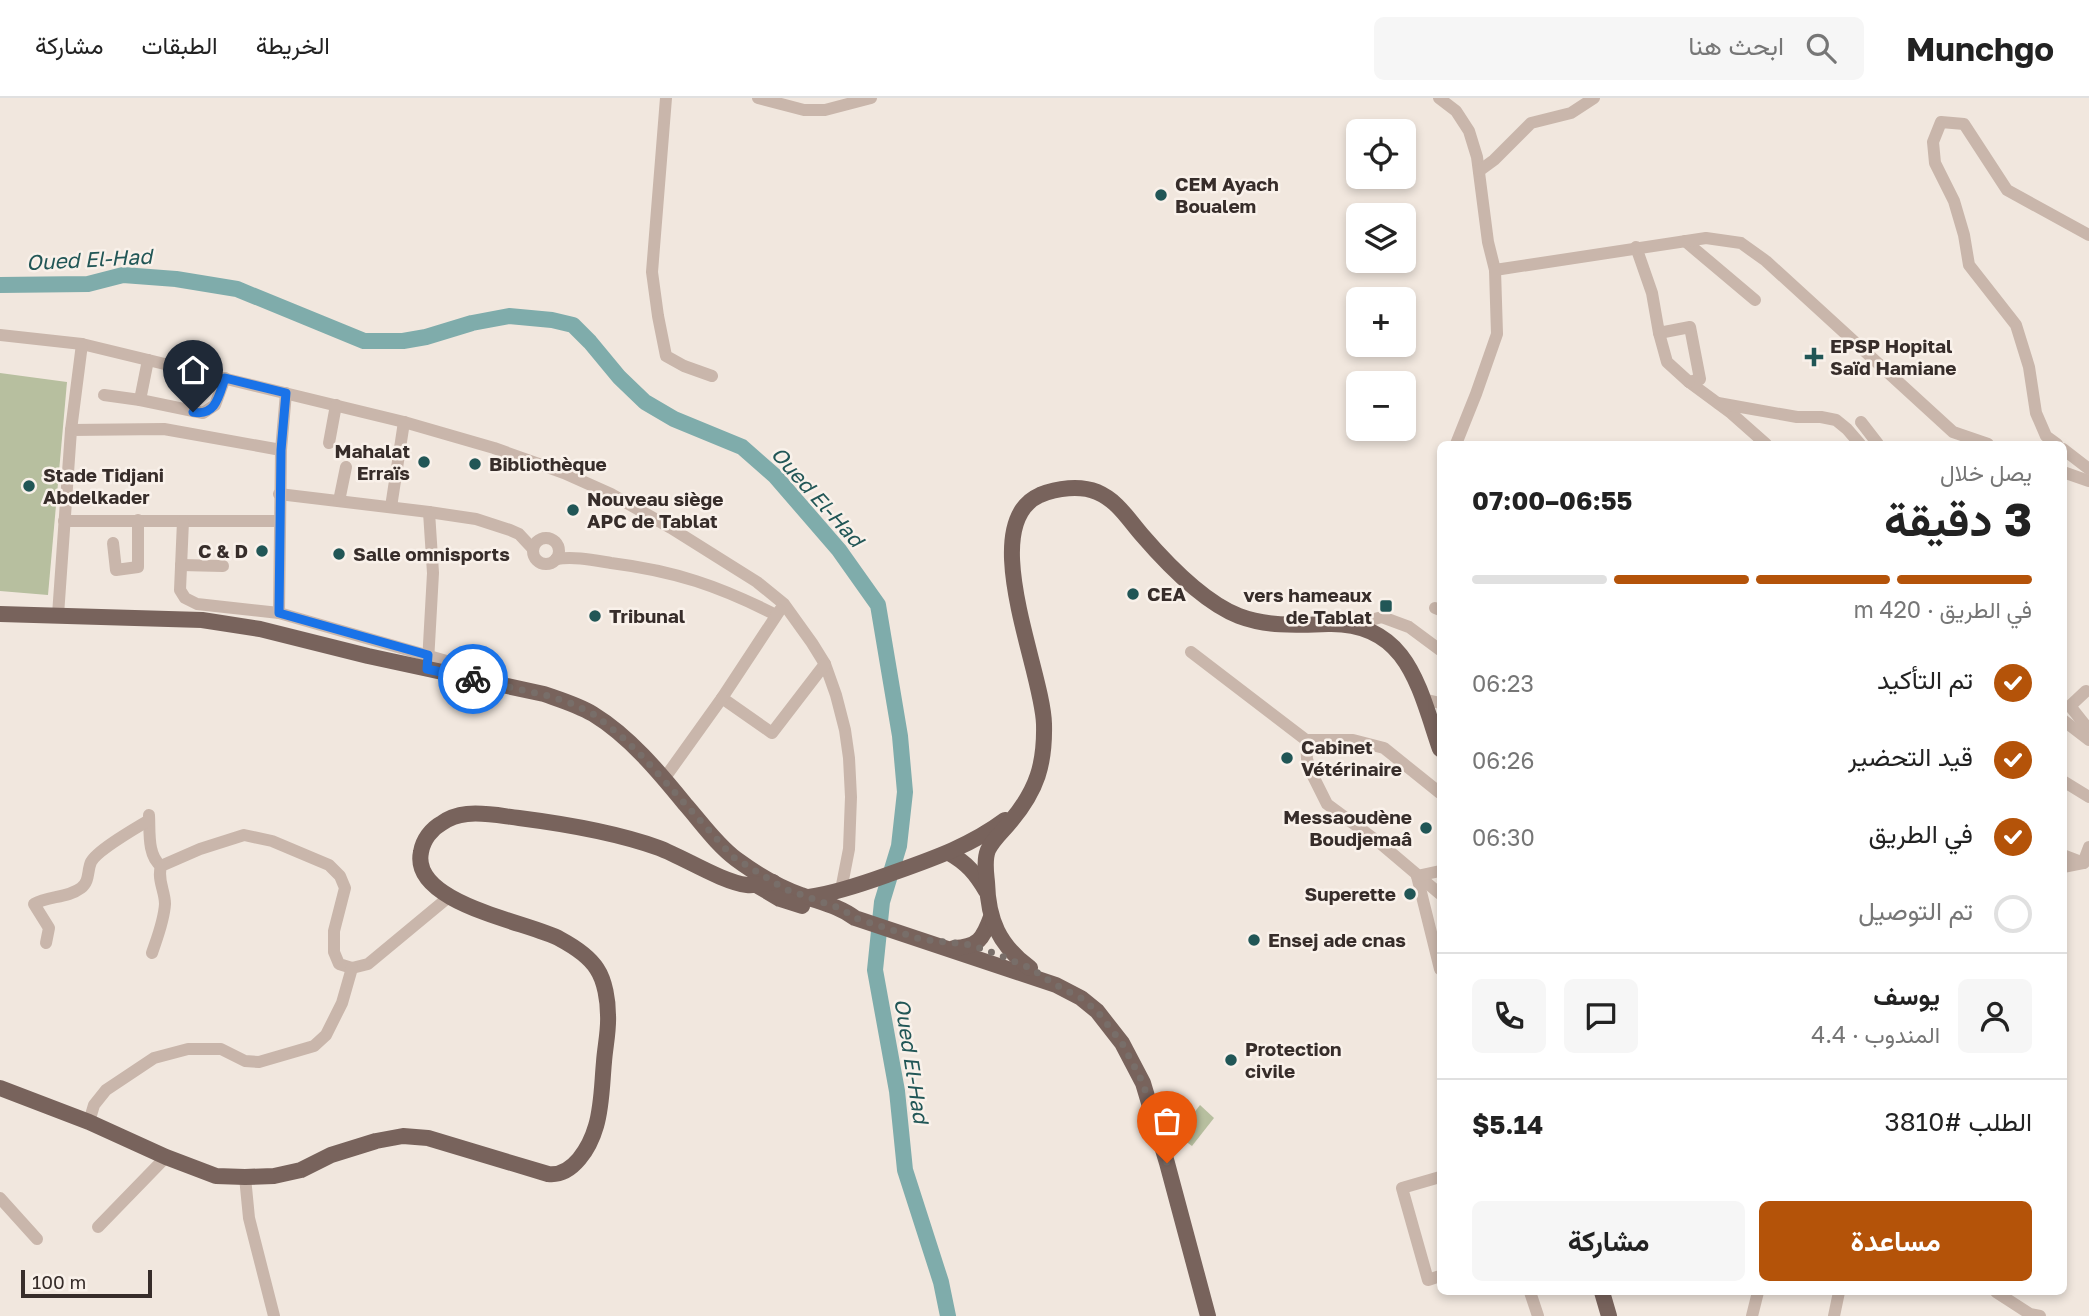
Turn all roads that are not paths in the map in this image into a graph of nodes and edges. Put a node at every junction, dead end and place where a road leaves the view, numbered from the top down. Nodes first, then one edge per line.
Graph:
1 (666, 98) edge
2 (758, 98) edge
3 (871, 98) edge
4 (1439, 98) edge
5 (1594, 98) edge
6 (1479, 171) junction
7 (2089, 234) edge
8 (1685, 241) junction
9 (1636, 247) junction
10 (1495, 270) junction
11 (1755, 300) dead end
12 (1659, 333) junction
13 (0, 335) edge
14 (82, 344) junction
15 (148, 360) junction
16 (712, 376) dead end
17 (225, 378) junction
18 (1689, 382) junction
19 (286, 393) junction
20 (104, 395) dead end
21 (140, 400) junction
22 (1716, 402) junction
23 (336, 405) junction
24 (404, 422) junction
25 (1861, 422) dead end
26 (71, 430) junction
27 (1457, 441) edge
28 (1762, 441) edge
29 (1857, 441) edge
30 (1876, 441) edge
31 (1979, 441) edge
32 (2053, 441) edge
33 (329, 443) dead end
34 (281, 450) junction
35 (2067, 452) edge
36 (346, 467) dead end
37 (2089, 469) edge
38 (2067, 473) edge
39 (2089, 481) edge
40 (279, 494) junction
41 (339, 501) junction
42 (391, 507) junction
43 (429, 512) junction
44 (138, 520) junction
45 (64, 521) junction
46 (183, 521) junction
47 (279, 522) junction
48 (113, 543) dead end
49 (537, 544) junction
50 (558, 554) junction
51 (181, 565) junction
52 (223, 565) dead end
53 (784, 604) junction
54 (279, 613) junction
55 (0, 614) edge
56 (58, 615) junction
57 (776, 615) junction
58 (1352, 625) junction
59 (1437, 648) edge
60 (1191, 652) dead end
61 (428, 662) junction
62 (450, 662) dead end
63 (825, 664) junction
64 (2086, 691) dead end
65 (532, 693) junction
66 (722, 698) junction
67 (1423, 699) junction
68 (1437, 702) edge
69 (2067, 703) edge
70 (2067, 723) edge
71 (2089, 730) edge
72 (1306, 740) junction
73 (1437, 740) edge
74 (2089, 740) edge
75 (664, 779) junction
76 (2067, 783) edge
77 (1437, 791) edge
78 (2089, 797) edge
79 (1024, 806) junction
80 (2089, 847) edge
81 (949, 853) junction
82 (2067, 857) edge
83 (161, 866) junction
84 (2086, 866) edge
85 (2067, 867) edge
86 (1437, 872) edge
87 (1417, 876) junction
88 (773, 882) junction
89 (862, 884) junction
90 (755, 885) junction
91 (841, 890) junction
92 (1437, 892) edge
93 (987, 893) junction
94 (450, 896) junction
95 (806, 898) junction
96 (848, 914) junction
97 (991, 917) junction
98 (920, 939) junction
99 (46, 943) dead end
100 (971, 945) junction
101 (946, 948) junction
102 (152, 953) dead end
103 (1437, 957) edge
104 (352, 968) junction
105 (1030, 968) junction
106 (1056, 985) junction
107 (0, 1088) edge
108 (89, 1122) junction
109 (166, 1157) junction
110 (245, 1177) junction
111 (1437, 1178) edge
112 (0, 1198) edge
113 (98, 1227) dead end
114 (37, 1239) dead end
115 (1434, 1278) edge
116 (1531, 1295) edge
117 (1603, 1295) edge
118 (1757, 1295) edge
119 (1838, 1295) edge
120 (2001, 1295) edge
121 (274, 1316) edge
122 (1208, 1316) edge
123 (1538, 1316) edge
124 (1609, 1316) edge
125 (1752, 1316) edge
126 (1834, 1316) edge
127 (2040, 1316) edge

1 - 16 street
2 - 3 street
4 - 6 street
5 - 6 street
6 - 10 street
7 - 32 street
8 - 9 street
8 - 11 street
8 - 31 street
9 - 10 street
9 - 12 street
10 - 27 street
12 - 18 street
12 - 18 street
13 - 14 street
14 - 15 street
14 - 26 street
15 - 17 street
15 - 21 street
17 - 19 street
17 - 21 street
18 - 22 street
19 - 23 street
19 - 34 street
20 - 21 street
22 - 28 street
22 - 29 street
23 - 24 street
23 - 33 street
24 - 42 street
24 - 53 street
25 - 30 street
26 - 34 street
26 - 45 street
34 - 40 street
35 - 37 street
36 - 41 street
38 - 39 street
40 - 41 street
40 - 47 street
41 - 42 street
42 - 43 street
43 - 49 street
43 - 61 street
44 - 45 street
44 - 46 street
44 - 48 street
45 - 56 street
46 - 47 street
46 - 51 street
47 - 54 street
49 - 50 street
49 - 50 street
50 - 57 street
51 - 52 street
51 - 54 street
53 - 57 street
53 - 63 street
54 - 61 street
55 - 56 main road
56 - 61 main road
57 - 66 street
58 - 59 street
58 - 67 main road
58 - 79 main road
60 - 72 street
61 - 62 street
61 - 65 main road
63 - 66 street
63 - 91 street
64 - 69 street
65 - 75 main road
65 - 90 main road
66 - 75 street
67 - 68 street
67 - 73 main road
69 - 71 street
70 - 74 street
72 - 77 street
72 - 87 street
75 - 88 main road
76 - 78 street
79 - 81 main road
79 - 93 main road
80 - 84 street
81 - 89 main road
81 - 93 main road
82 - 84 street
83 - 99 street
83 - 102 street
83 - 104 street
84 - 85 street
86 - 87 street
87 - 92 street
87 - 103 street
88 - 90 main road
88 - 95 main road
89 - 91 main road
89 - 96 main road
90 - 94 main road
90 - 96 main road
91 - 95 main road
93 - 97 main road
94 - 104 street
94 - 110 main road
95 - 96 main road
96 - 98 main road
97 - 100 main road
97 - 105 main road
98 - 100 main road
98 - 101 main road
100 - 101 main road
100 - 105 main road
101 - 106 main road
104 - 108 street
105 - 106 main road
106 - 122 main road
107 - 108 main road
108 - 109 main road
109 - 110 main road
109 - 113 street
110 - 121 street
111 - 115 street
112 - 114 street
116 - 123 street
117 - 124 main road
118 - 125 street
119 - 126 street
120 - 127 street

